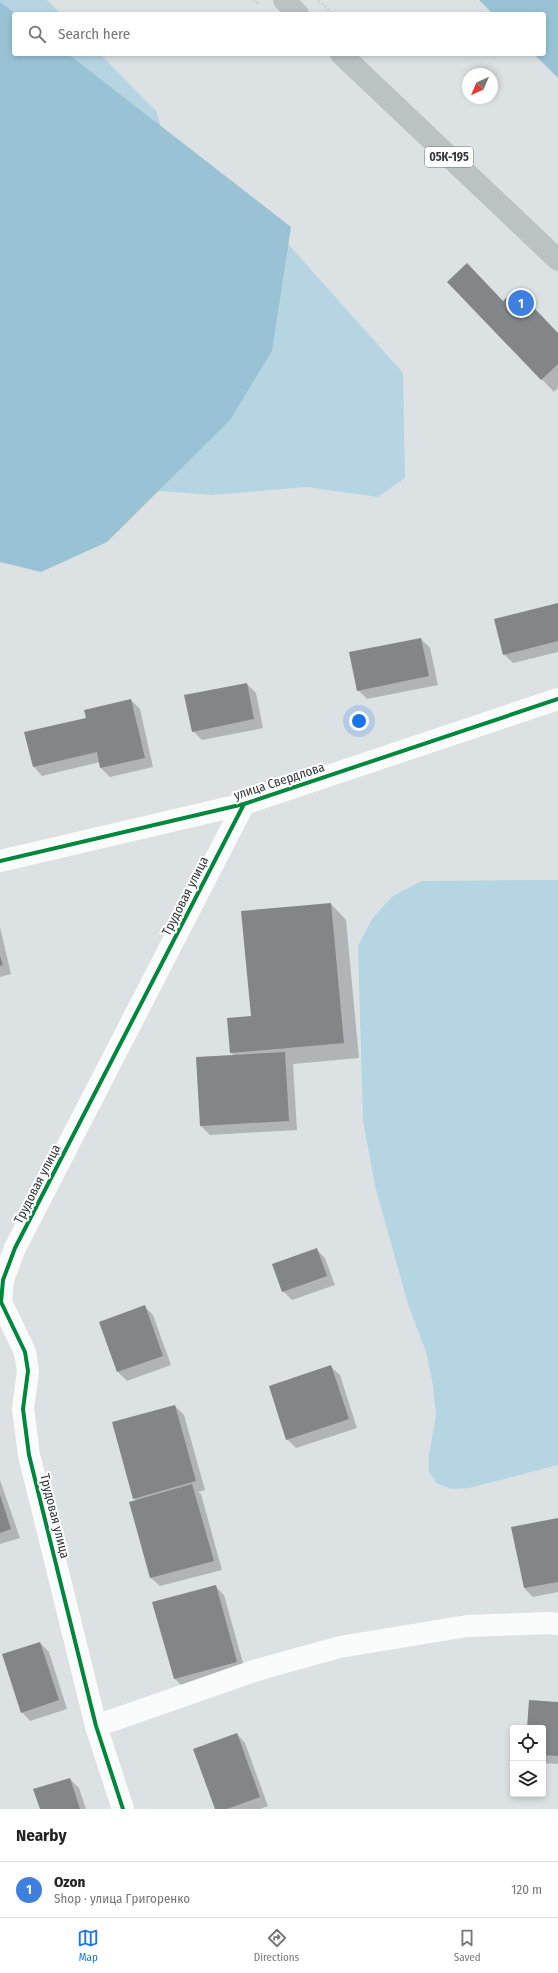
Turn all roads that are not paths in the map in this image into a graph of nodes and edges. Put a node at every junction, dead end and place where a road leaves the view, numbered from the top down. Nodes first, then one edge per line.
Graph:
1 (284, 0) edge
2 (296, 12) edge
3 (343, 56) edge
4 (558, 260) edge
5 (558, 699) edge
6 (244, 804) junction
7 (0, 861) edge
8 (558, 1624) edge
9 (96, 1726) junction
10 (123, 1809) edge

1 - 2 main road
3 - 4 main road, 05К-195
5 - 6 street, улица Свердлова
6 - 7 street, улица Свердлова
6 - 9 street, Трудовая улица
8 - 9 street
9 - 10 street, Трудовая улица

